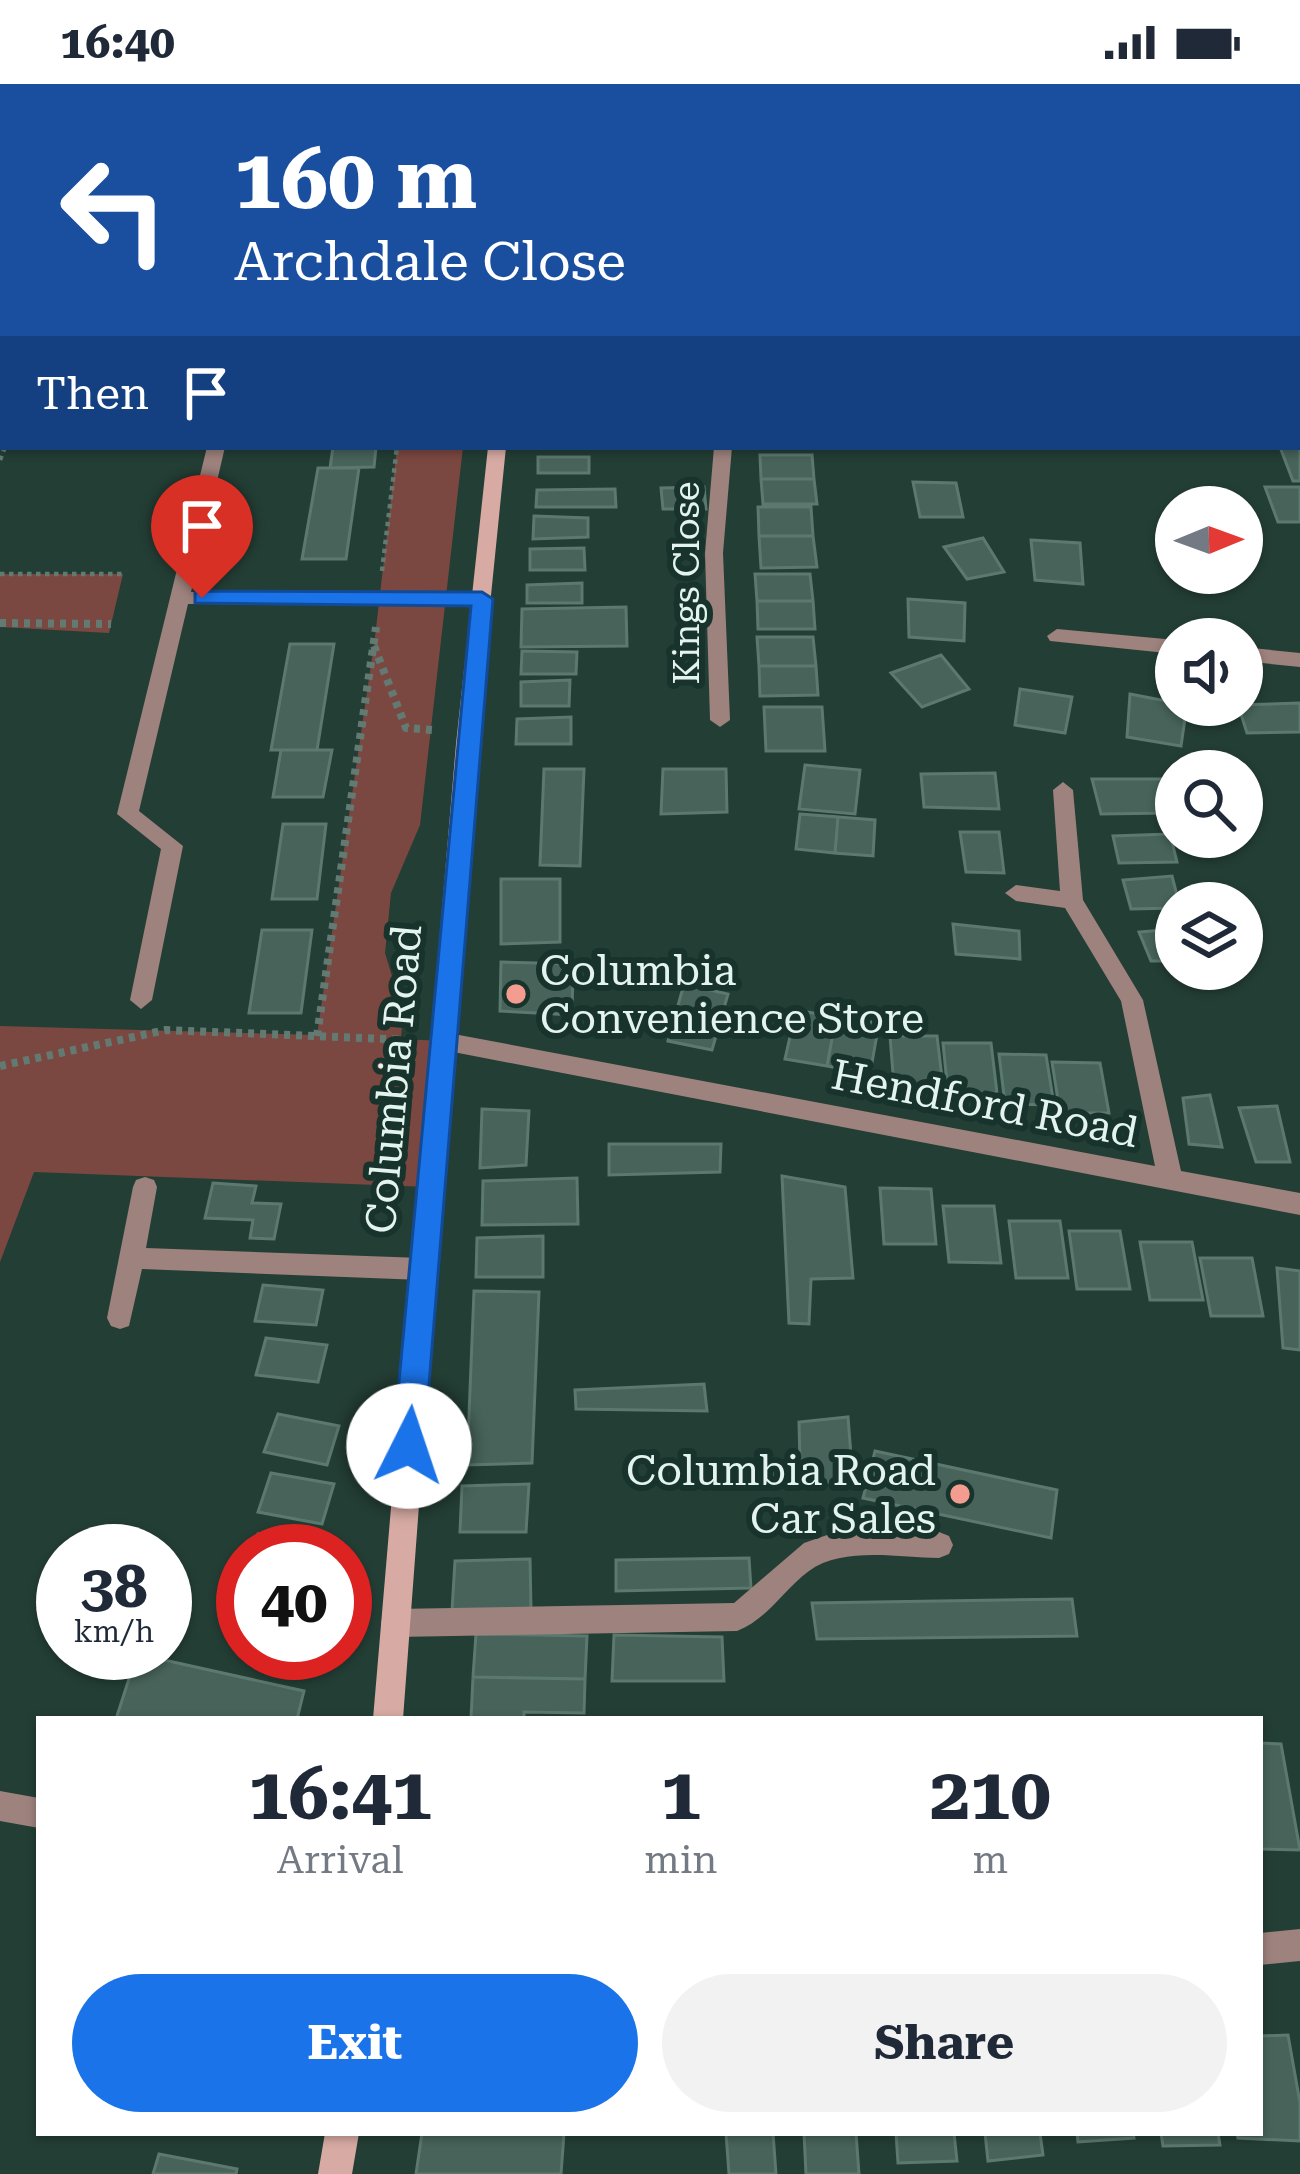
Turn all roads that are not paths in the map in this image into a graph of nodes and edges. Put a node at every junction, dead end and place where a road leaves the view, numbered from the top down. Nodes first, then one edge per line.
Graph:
1 (215, 450) edge
2 (496, 450) edge
3 (723, 450) edge
4 (181, 598) junction
5 (482, 599) junction
6 (1057, 636) dead end
7 (1155, 645) edge
8 (1263, 656) edge
9 (1300, 660) edge
10 (720, 720) dead end
11 (1063, 790) dead end
12 (1016, 892) dead end
13 (1072, 901) junction
14 (141, 1000) dead end
15 (442, 1041) junction
16 (1170, 1178) junction
17 (146, 1187) dead end
18 (1300, 1204) edge
19 (131, 1258) junction
20 (422, 1269) junction
21 (119, 1318) dead end
22 (938, 1545) dead end
23 (395, 1623) junction
24 (388, 1716) edge
25 (0, 1805) edge
26 (36, 1812) edge
27 (1300, 1945) edge
28 (1263, 1948) edge
29 (341, 2136) edge
30 (335, 2174) edge

1 - 4 street
2 - 5 street, Columbia Road
3 - 10 street, Kings Close
4 - 5 street
4 - 14 street
5 - 15 street, Columbia Road
6 - 7 street
8 - 9 street
11 - 13 street
12 - 13 street
13 - 16 street
15 - 16 street, Hendford Road
15 - 20 street, Columbia Road
16 - 18 street, Hendford Road
17 - 19 street
19 - 20 street
19 - 21 street
20 - 23 street, Columbia Road
22 - 23 street
23 - 24 street, Columbia Road
25 - 26 street
27 - 28 street
29 - 30 street

